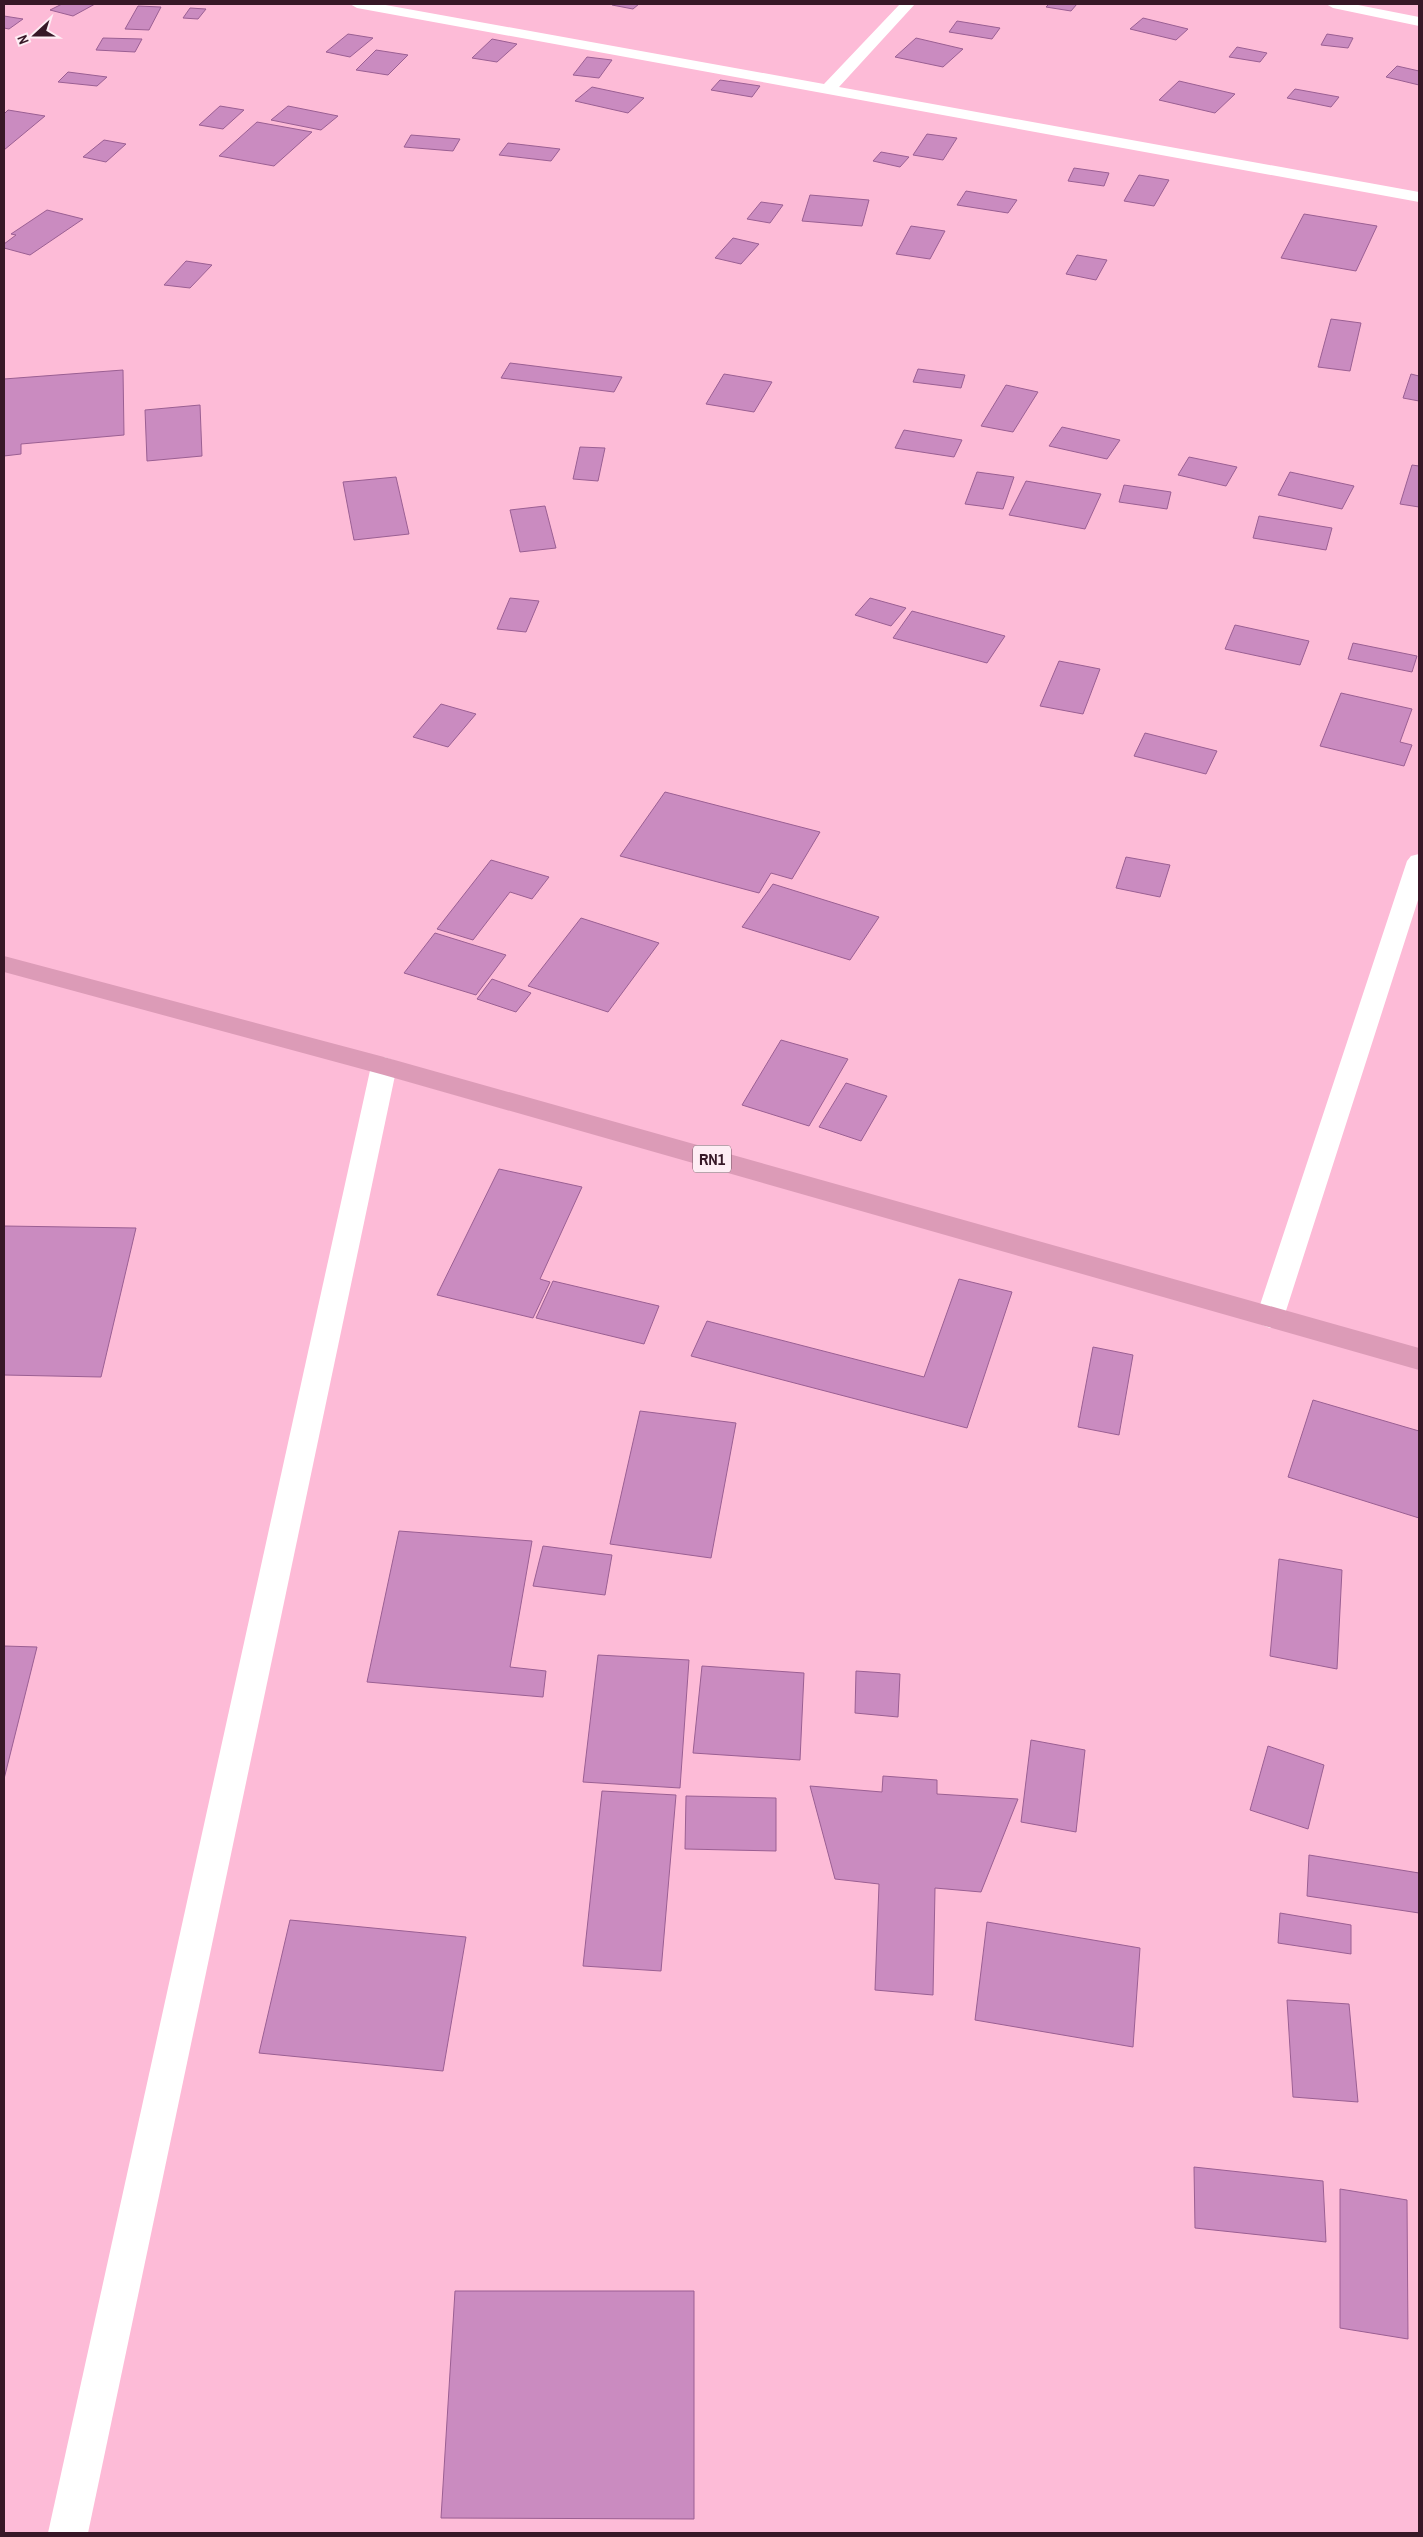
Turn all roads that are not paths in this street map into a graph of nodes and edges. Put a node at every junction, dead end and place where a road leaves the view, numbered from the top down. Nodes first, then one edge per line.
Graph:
1 (357, 4) edge
2 (908, 4) edge
3 (1333, 4) edge
4 (1419, 22) edge
5 (829, 88) junction
6 (1419, 197) edge
7 (1419, 861) edge
8 (1413, 900) edge
9 (4, 964) edge
10 (384, 1066) junction
11 (1270, 1317) junction
12 (1419, 1359) edge
13 (68, 2533) edge

1 - 5 street
2 - 5 street
3 - 4 street
5 - 6 street
7 - 8 street
8 - 11 street
9 - 10 highway, RN1
10 - 11 highway, RN1
10 - 13 street
11 - 12 highway, RN1

